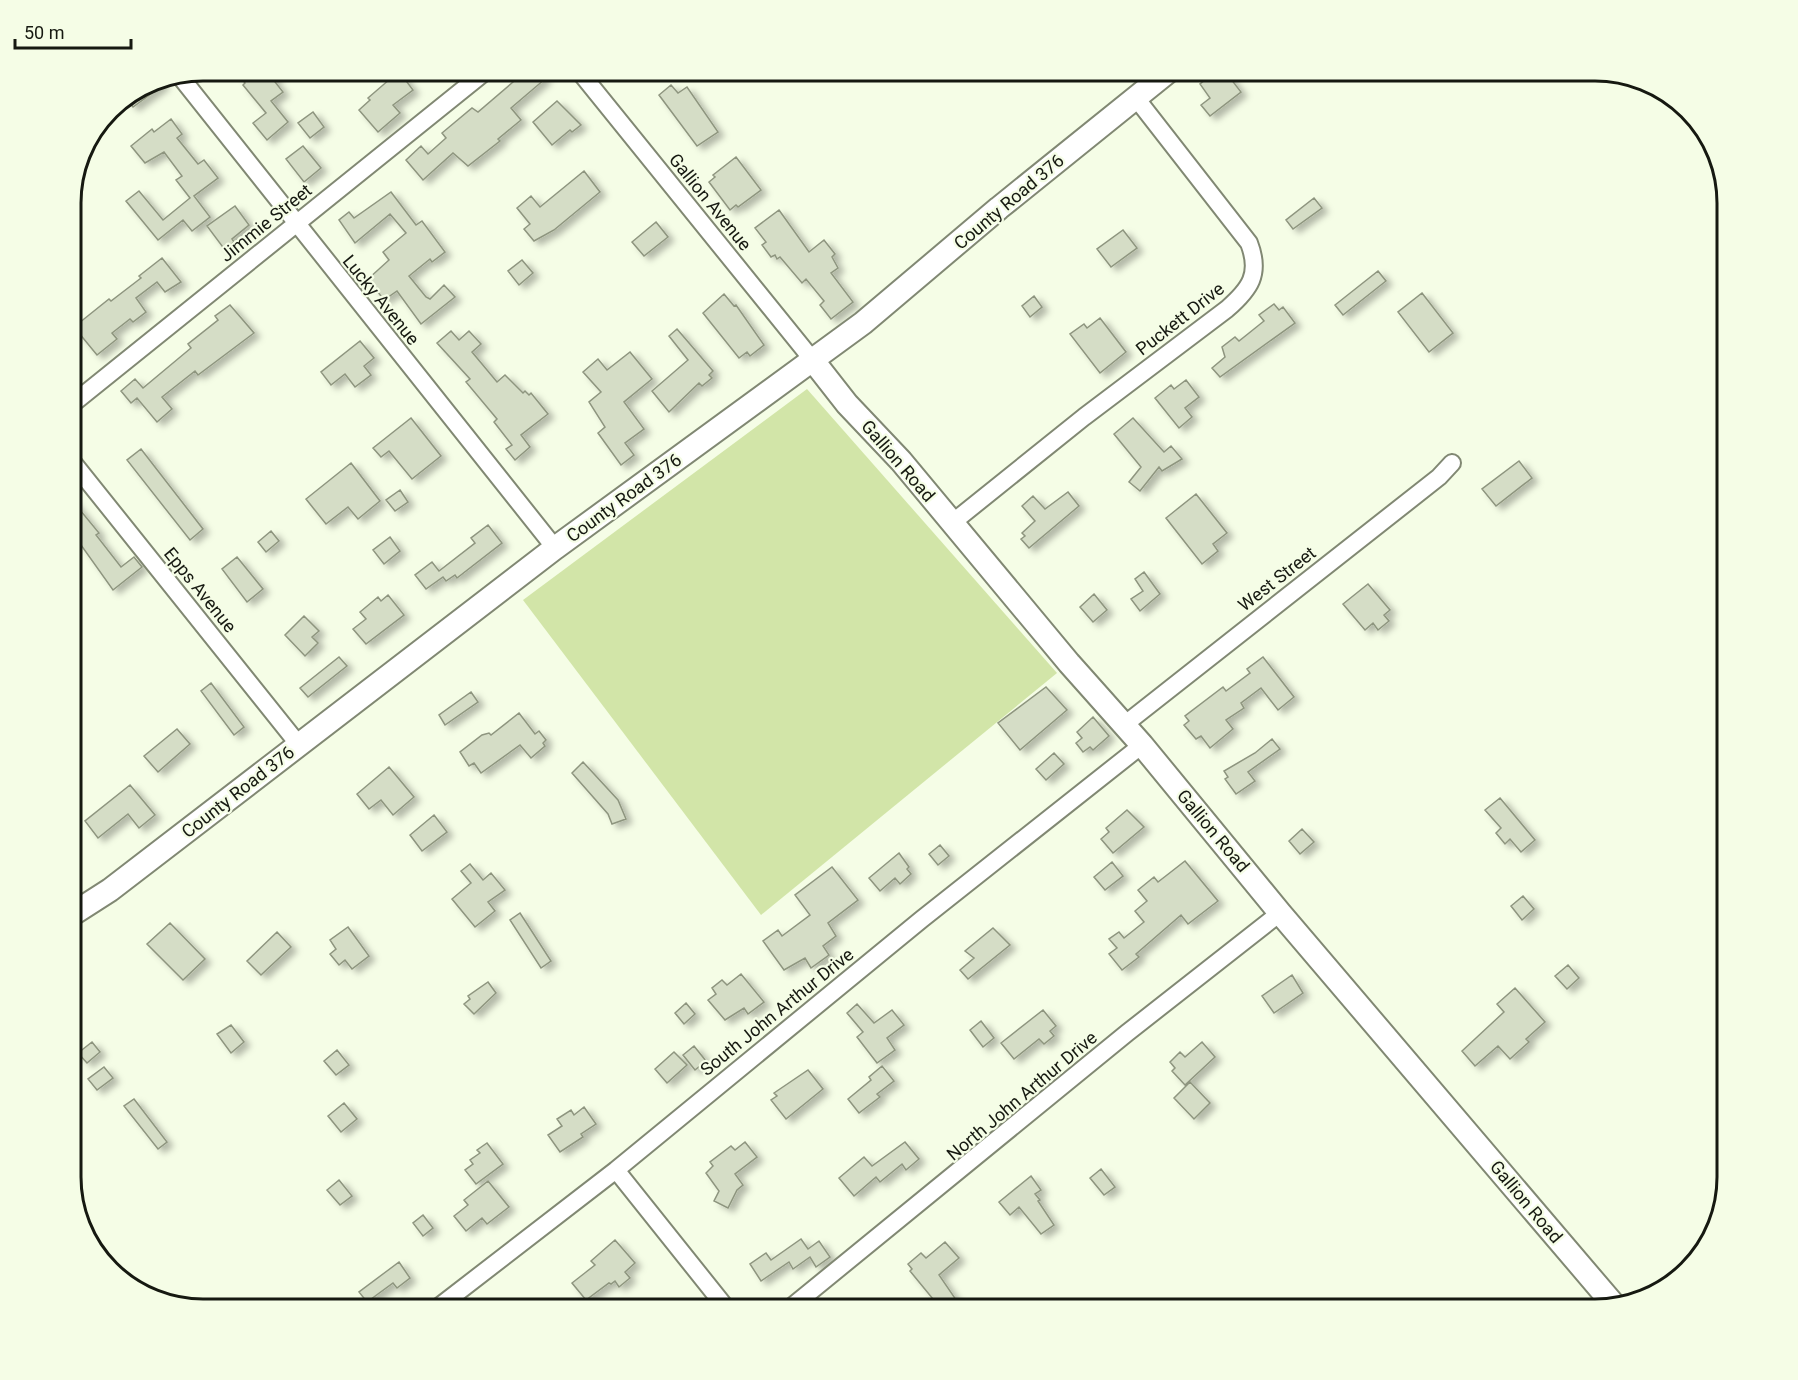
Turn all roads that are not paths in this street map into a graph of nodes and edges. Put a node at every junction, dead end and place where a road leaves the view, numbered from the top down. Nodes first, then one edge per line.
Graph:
1 (472, 81) edge
2 (588, 81) edge
3 (1156, 81) edge
4 (185, 82) edge
5 (1136, 98) junction
6 (296, 224) junction
7 (811, 358) junction
8 (81, 397) edge
9 (1452, 463) dead end
10 (81, 473) edge
11 (952, 523) junction
12 (555, 548) junction
13 (1124, 725) junction
14 (298, 745) junction
15 (1142, 745) junction
16 (81, 909) edge
17 (1280, 913) junction
18 (616, 1170) junction
19 (1608, 1298) edge
20 (450, 1299) edge
21 (718, 1299) edge
22 (802, 1299) edge

1 - 6 street, Jimmie Street
2 - 7 street, Gallion Avenue
3 - 5 street, County Road 376
4 - 6 street, Lucky Avenue
5 - 7 street, County Road 376
5 - 11 street, Puckett Drive
6 - 8 street, Jimmie Street
6 - 12 street, Lucky Avenue
7 - 11 street, Gallion Road
7 - 12 street, County Road 376
9 - 13 street, West Street
10 - 14 street, Epps Avenue
11 - 13 street, Gallion Road
12 - 14 street, County Road 376
13 - 15 street, Gallion Road
14 - 16 street, County Road 376
15 - 17 street, Gallion Road
15 - 18 street, South John Arthur Drive
17 - 19 street, Gallion Road
17 - 22 street, North John Arthur Drive
18 - 20 street, South John Arthur Drive
18 - 21 street

